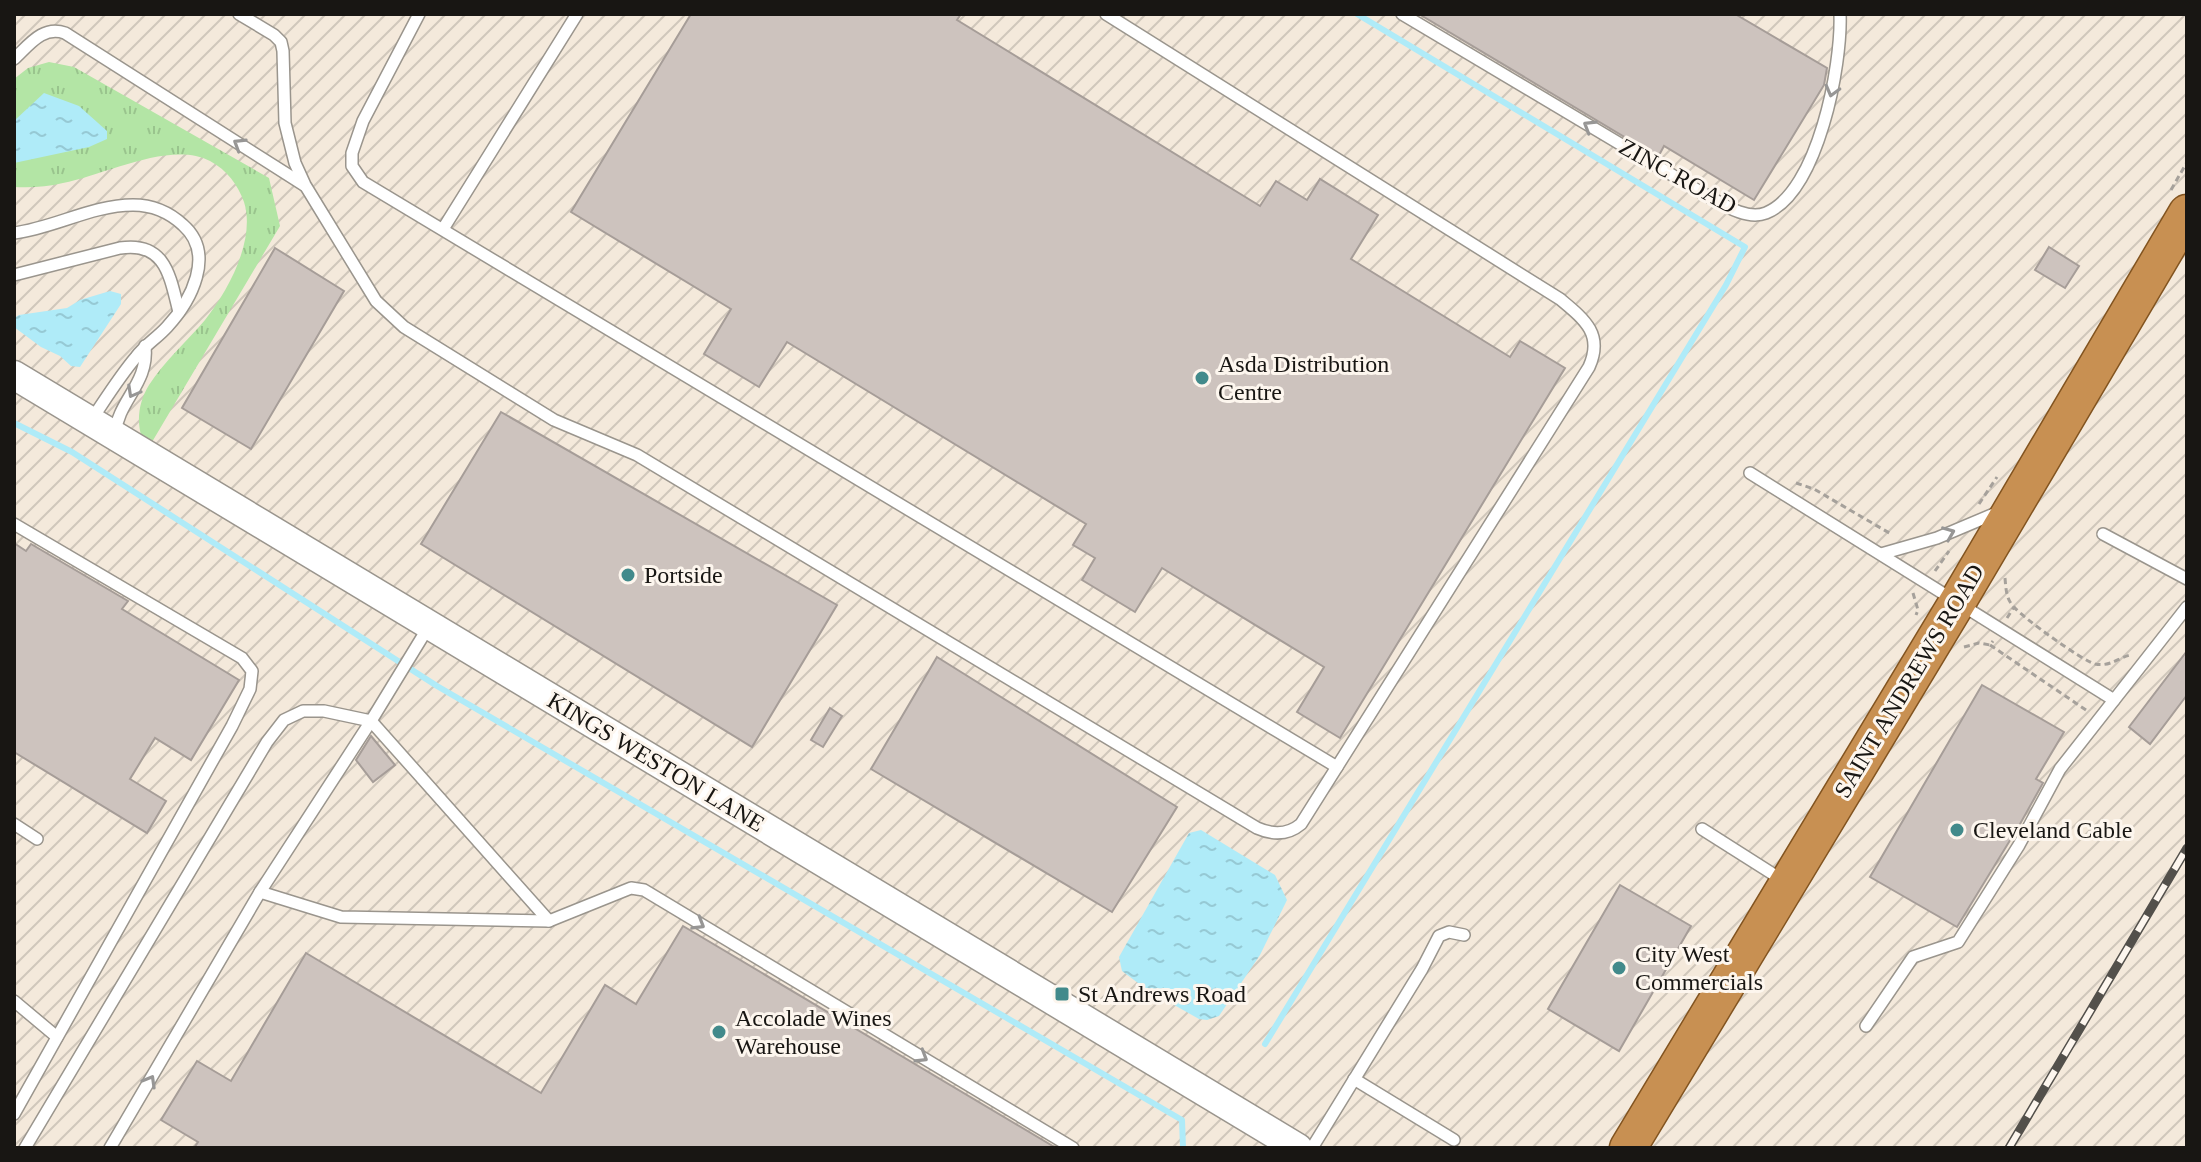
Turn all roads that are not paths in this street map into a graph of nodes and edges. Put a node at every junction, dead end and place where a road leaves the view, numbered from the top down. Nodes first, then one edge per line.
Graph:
1 (239, 14) edge
2 (419, 14) edge
3 (577, 14) edge
4 (1106, 14) edge
5 (1402, 14) edge
6 (1840, 14) edge
7 (14, 59) edge
8 (305, 185) junction
9 (2179, 201) edge
10 (443, 229) junction
11 (14, 233) edge
12 (14, 275) edge
13 (179, 312) junction
14 (145, 346) junction
15 (14, 375) edge
16 (90, 423) junction
17 (114, 437) junction
18 (1750, 473) dead end
19 (2007, 490) junction
20 (14, 524) edge
21 (2103, 534) dead end
22 (1881, 554) junction
23 (2187, 579) edge
24 (1943, 592) junction
25 (2187, 607) edge
26 (429, 626) junction
27 (2114, 700) junction
28 (371, 721) junction
29 (1337, 767) junction
30 (14, 824) edge
31 (1702, 829) dead end
32 (37, 839) dead end
33 (1788, 883) junction
34 (260, 892) junction
35 (549, 921) junction
36 (1464, 935) dead end
37 (14, 1001) edge
38 (1866, 1026) dead end
39 (57, 1037) junction
40 (1354, 1079) junction
41 (14, 1114) edge
42 (1454, 1140) dead end
43 (25, 1148) edge
44 (110, 1148) edge
45 (1073, 1148) edge
46 (1298, 1148) edge
47 (1312, 1148) edge
48 (1628, 1148) edge

1 - 8 lane
2 - 10 lane
3 - 10 lane
4 - 29 lane
6 -> 5 lane, ZINC ROAD
8 -> 7 lane
8 - 29 lane
9 - 19 highway, SAINT ANDREWS ROAD
10 - 29 lane
11 - 13 lane
12 - 13 lane
13 - 14 lane
14 - 16 lane
14 -> 17 lane
15 - 16 street, KINGS WESTON LANE
16 - 17 street, KINGS WESTON LANE
17 - 26 street, KINGS WESTON LANE
18 - 22 lane
22 -> 19 lane
19 - 24 highway, SAINT ANDREWS ROAD
20 - 39 lane
21 - 23 lane
22 - 24 lane
24 - 27 lane
24 - 33 highway, SAINT ANDREWS ROAD
25 - 27 lane
26 - 28 lane
26 - 46 street, KINGS WESTON LANE
27 - 38 lane
28 - 34 lane
28 - 35 lane
28 - 43 lane
30 - 32 lane
31 - 33 lane
33 - 48 highway, SAINT ANDREWS ROAD
34 - 35 lane
44 -> 34 lane
35 -> 45 lane
36 - 40 lane
37 - 39 lane
39 - 41 lane
40 - 42 lane
40 - 47 lane

